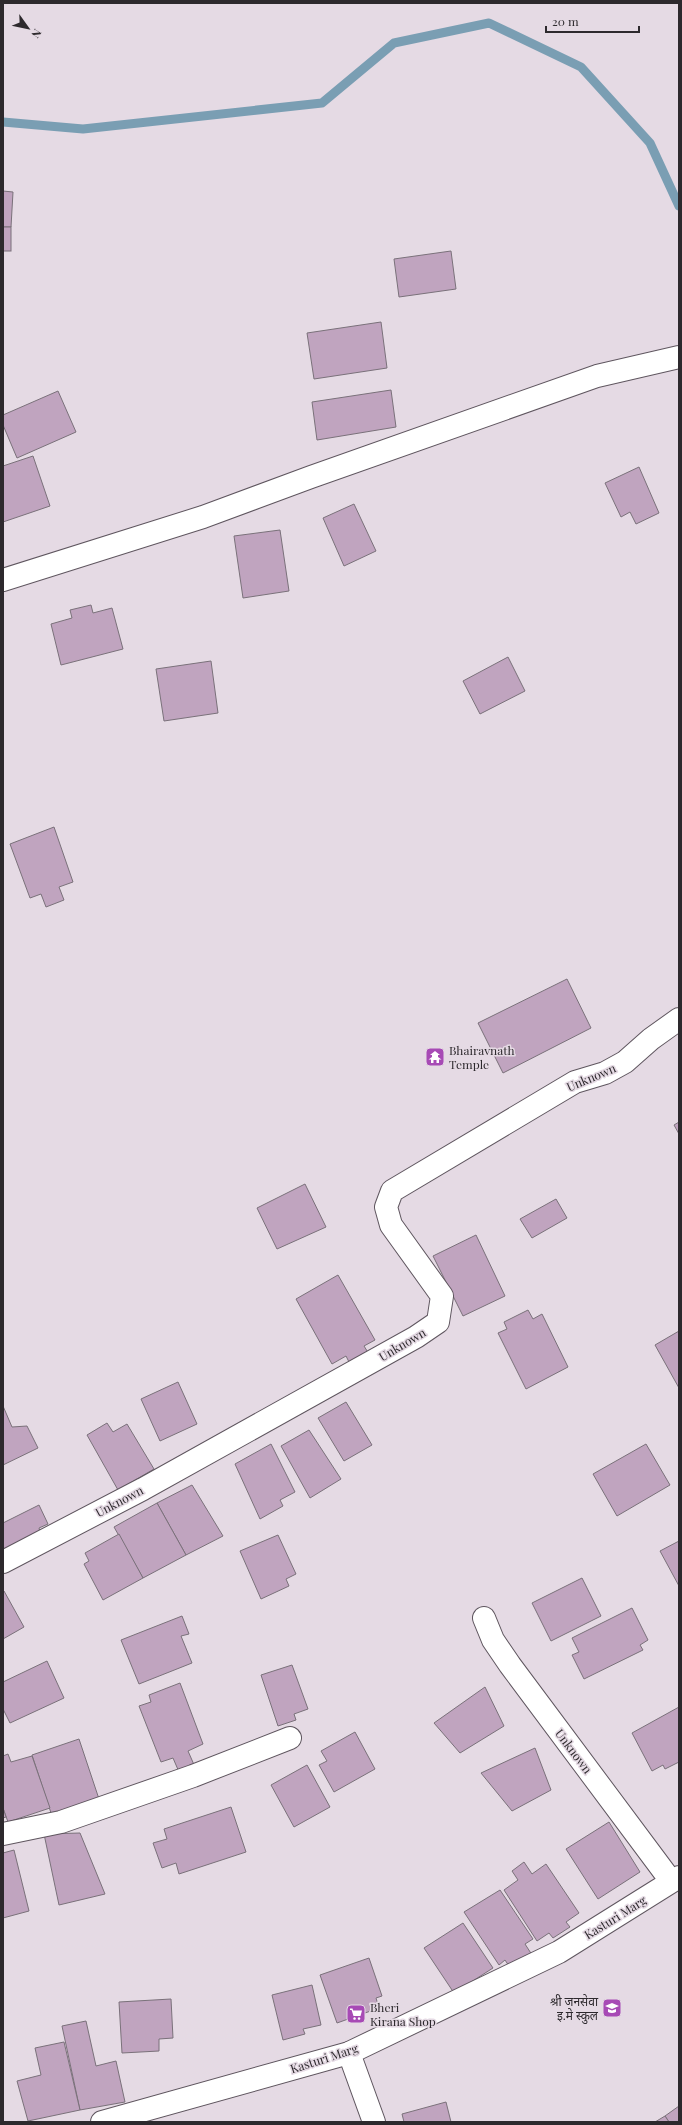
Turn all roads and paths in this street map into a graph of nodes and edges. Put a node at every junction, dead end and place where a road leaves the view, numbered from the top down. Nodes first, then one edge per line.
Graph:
1 (679, 357) edge
2 (3, 580) edge
3 (679, 1019) edge
4 (3, 1562) edge
5 (484, 1618) dead end
6 (290, 1738) dead end
7 (3, 1834) edge
8 (675, 1879) edge
9 (349, 2053) junction
10 (102, 2122) edge
11 (374, 2122) edge

1 - 2 street
3 - 4 street, Unknown
5 - 8 street, Unknown
6 - 7 street
8 - 9 street, Kasturi Marg
9 - 10 street, Kasturi Marg
9 - 11 street

